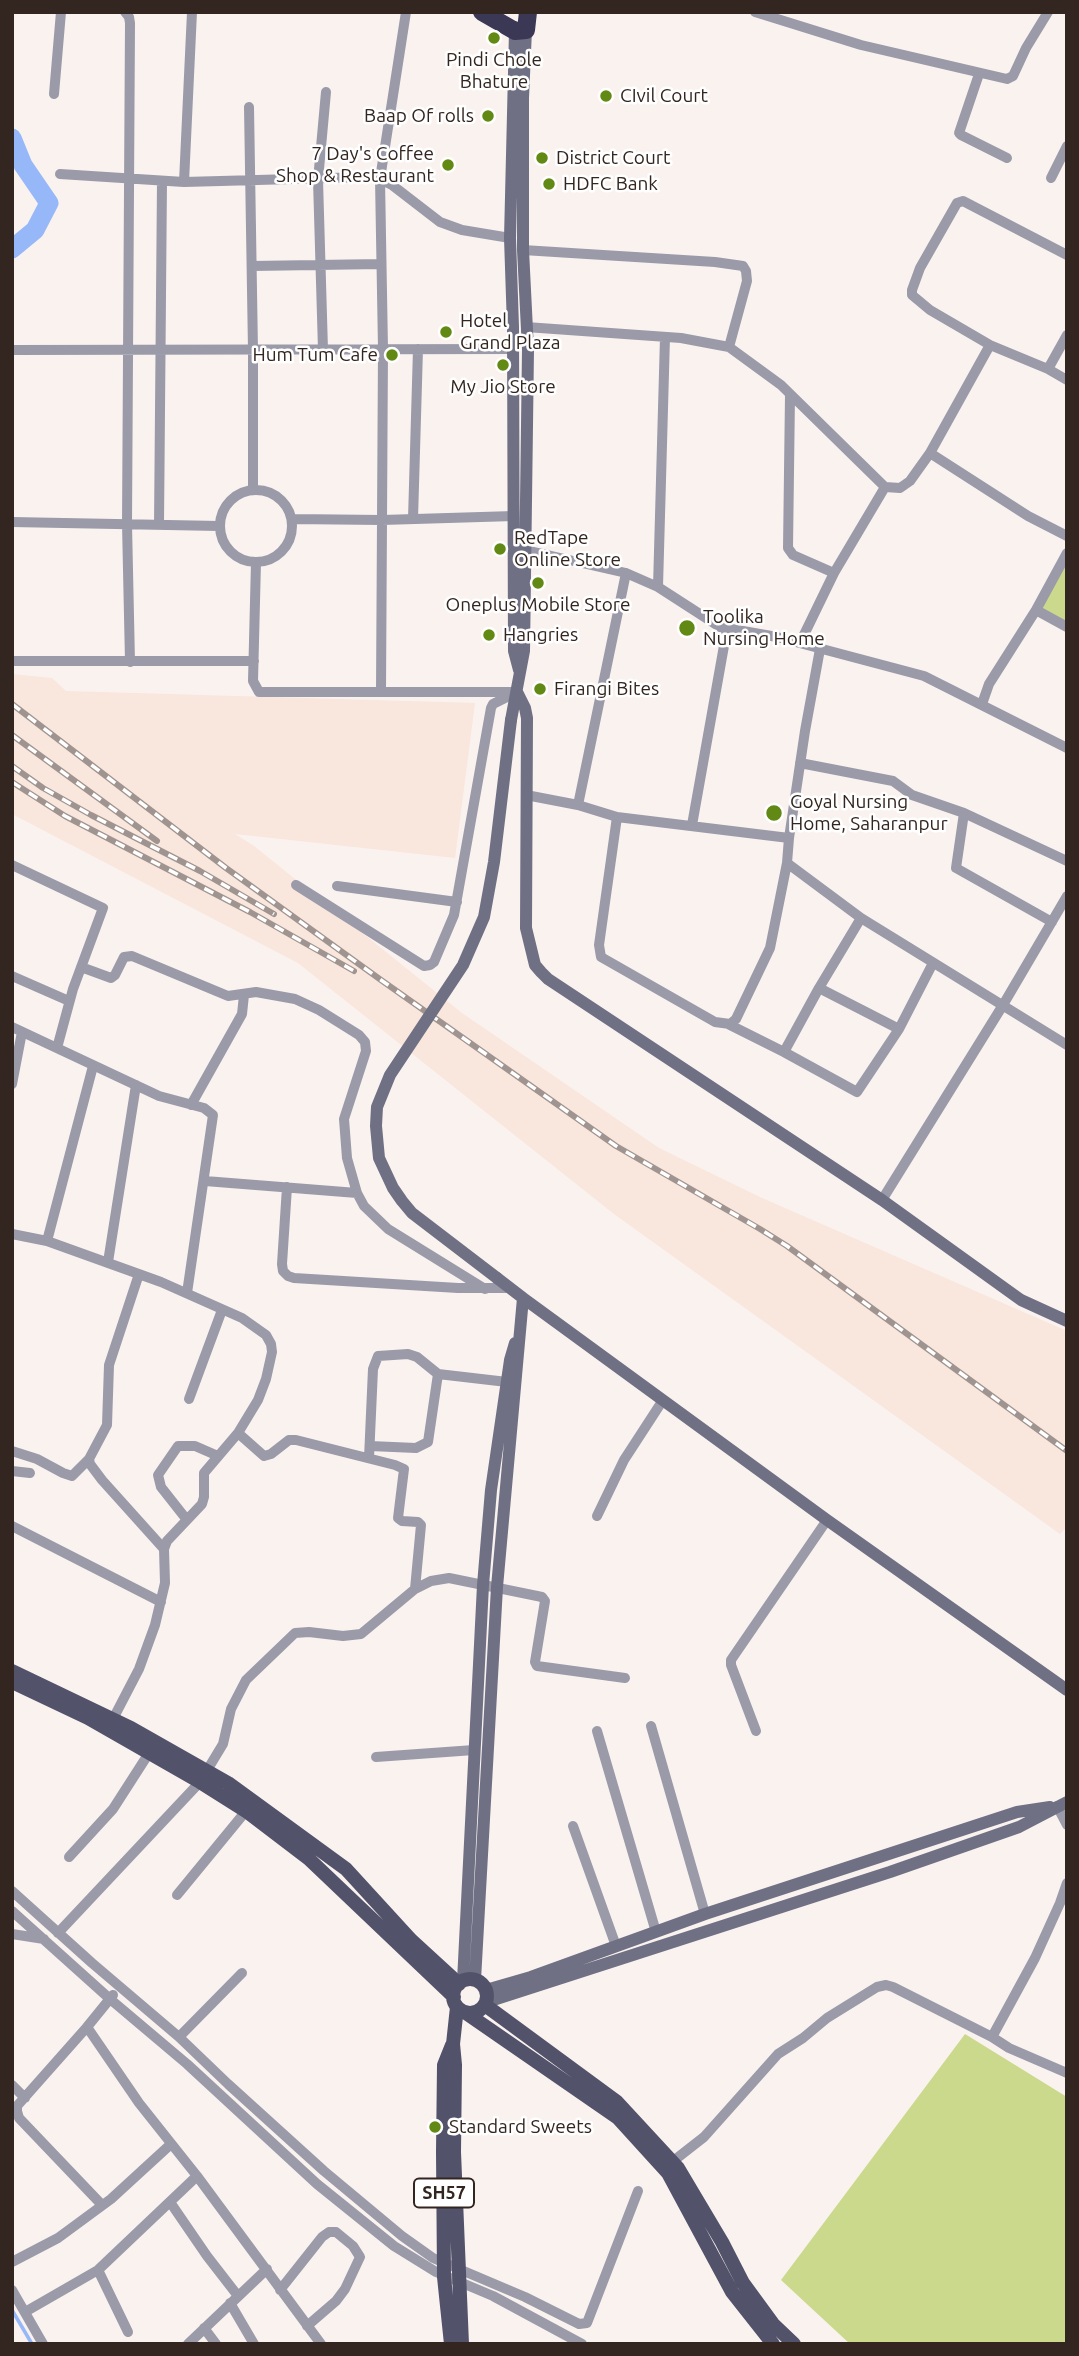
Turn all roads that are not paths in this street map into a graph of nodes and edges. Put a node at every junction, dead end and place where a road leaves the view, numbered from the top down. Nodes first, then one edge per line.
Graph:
1 (61, 12) edge
2 (125, 12) edge
3 (192, 12) edge
4 (406, 12) edge
5 (482, 12) edge
6 (517, 12) edge
7 (755, 12) edge
8 (1048, 12) edge
9 (523, 24) edge
10 (979, 74) junction
11 (326, 92) dead end
12 (54, 94) dead end
13 (249, 107) dead end
14 (1067, 146) edge
15 (1007, 158) dead end
16 (60, 174) dead end
17 (1051, 178) dead end
18 (380, 179) junction
19 (129, 180) junction
20 (318, 180) junction
21 (162, 181) junction
22 (251, 181) junction
23 (184, 182) junction
24 (510, 238) junction
25 (523, 250) junction
26 (1067, 255) edge
27 (381, 264) junction
28 (321, 265) junction
29 (252, 266) junction
30 (526, 327) junction
31 (1067, 335) edge
32 (664, 337) junction
33 (990, 345) junction
34 (729, 348) junction
35 (129, 349) junction
36 (162, 349) junction
37 (383, 349) junction
38 (418, 349) junction
39 (513, 349) junction
40 (323, 350) junction
41 (12, 351) edge
42 (253, 351) junction
43 (1048, 369) junction
44 (1067, 380) edge
45 (790, 395) junction
46 (930, 453) junction
47 (885, 487) junction
48 (253, 489) junction
49 (514, 516) junction
50 (292, 519) junction
51 (413, 519) junction
52 (382, 520) junction
53 (12, 522) edge
54 (127, 524) junction
55 (159, 525) junction
56 (219, 526) junction
57 (1067, 536) edge
58 (519, 549) junction
59 (1067, 553) edge
60 (257, 562) junction
61 (626, 573) junction
62 (834, 573) junction
63 (658, 587) junction
64 (1036, 610) junction
65 (1067, 627) edge
66 (727, 629) junction
67 (800, 643) junction
68 (820, 649) junction
69 (12, 661) edge
70 (254, 661) junction
71 (130, 662) junction
72 (381, 692) junction
73 (517, 692) junction
74 (982, 704) junction
75 (1067, 748) edge
76 (800, 764) junction
77 (526, 795) junction
78 (578, 805) junction
79 (964, 813) junction
80 (617, 817) junction
81 (692, 825) junction
82 (789, 838) junction
83 (1067, 861) edge
84 (787, 863) junction
85 (12, 864) edge
86 (296, 885) dead end
87 (337, 886) dead end
88 (1067, 896) edge
89 (457, 902) junction
90 (861, 918) junction
91 (1052, 922) junction
92 (933, 963) junction
93 (81, 967) junction
94 (12, 976) edge
95 (820, 988) junction
96 (244, 995) junction
97 (69, 1001) junction
98 (1003, 1005) junction
99 (728, 1024) junction
100 (899, 1029) junction
101 (17, 1030) edge
102 (1067, 1045) edge
103 (57, 1048) junction
104 (784, 1052) junction
105 (93, 1066) junction
106 (12, 1084) edge
107 (136, 1085) junction
108 (191, 1105) junction
109 (205, 1181) junction
110 (287, 1187) junction
111 (357, 1193) junction
112 (882, 1200) junction
113 (12, 1234) edge
114 (47, 1241) junction
115 (108, 1262) junction
116 (139, 1274) junction
117 (485, 1289) junction
118 (510, 1289) junction
119 (187, 1293) junction
120 (523, 1298) junction
121 (222, 1310) junction
122 (1067, 1321) edge
123 (519, 1333) junction
124 (438, 1374) junction
125 (507, 1382) junction
126 (189, 1399) dead end
127 (663, 1400) junction
128 (238, 1433) junction
129 (370, 1446) junction
130 (12, 1451) edge
131 (218, 1456) junction
132 (369, 1458) junction
133 (89, 1459) junction
134 (12, 1471) edge
135 (30, 1473) dead end
136 (597, 1516) dead end
137 (187, 1520) junction
138 (827, 1520) junction
139 (12, 1526) edge
140 (164, 1549) junction
141 (483, 1585) junction
142 (497, 1587) junction
143 (415, 1589) junction
144 (161, 1602) junction
145 (12, 1671) edge
146 (625, 1678) dead end
147 (12, 1682) edge
148 (1067, 1690) edge
149 (74, 1706) junction
150 (113, 1718) junction
151 (651, 1726) dead end
152 (597, 1731) dead end
153 (756, 1731) dead end
154 (474, 1750) junction
155 (149, 1752) junction
156 (376, 1758) dead end
157 (204, 1776) junction
158 (1062, 1804) edge
159 (246, 1811) junction
160 (1067, 1825) edge
161 (573, 1826) dead end
162 (69, 1857) dead end
163 (1067, 1883) edge
164 (12, 1891) edge
165 (177, 1895) dead end
166 (12, 1911) edge
167 (705, 1914) junction
168 (656, 1932) junction
169 (58, 1933) junction
170 (12, 1934) edge
171 (44, 1939) junction
172 (616, 1946) junction
173 (242, 1973) dead end
174 (115, 1993) junction
175 (470, 1995) junction
176 (88, 2027) junction
177 (179, 2037) junction
178 (992, 2037) junction
179 (1067, 2073) edge
180 (12, 2085) edge
181 (226, 2092) junction
182 (25, 2098) junction
183 (171, 2144) junction
184 (673, 2168) junction
185 (197, 2176) junction
186 (638, 2191) dead end
187 (170, 2202) junction
188 (102, 2205) junction
189 (722, 2242) junction
190 (707, 2247) junction
191 (12, 2262) edge
192 (267, 2269) junction
193 (98, 2270) junction
194 (452, 2273) junction
195 (12, 2290) edge
196 (280, 2290) junction
197 (234, 2299) junction
198 (25, 2312) junction
199 (307, 2326) junction
200 (204, 2328) junction
201 (128, 2332) dead end
202 (43, 2344) edge
203 (188, 2344) edge
204 (216, 2344) edge
205 (254, 2344) edge
206 (321, 2344) edge
207 (451, 2344) edge
208 (462, 2344) edge
209 (582, 2344) edge
210 (774, 2344) edge
211 (794, 2344) edge

1 - 12 street
2 - 19 street
3 - 23 street
4 - 18 street
5 - 9 highway
6 - 9 highway
7 - 10 street
8 - 10 street
9 - 24 main road
9 - 25 main road
10 - 15 street
11 - 20 street
13 - 22 street
14 - 17 street
16 - 19 street
18 - 20 street
18 - 24 street
18 - 27 street
19 - 21 street
19 - 35 street
20 - 22 street
20 - 28 street
21 - 23 street
21 - 36 street
22 - 23 street
22 - 29 street
24 - 39 main road
25 - 30 main road
25 - 34 street
26 - 33 street
27 - 28 street
27 - 37 street
28 - 29 street
28 - 40 street
29 - 42 street
30 - 32 street
30 - 58 main road
31 - 43 street
32 - 34 street
32 - 63 street
33 - 43 street
33 - 46 street
34 - 45 street
35 - 36 street
35 - 41 street
35 - 54 street
36 - 42 street
36 - 55 street
37 - 38 street
37 - 40 street
37 - 52 street
38 - 39 street
38 - 51 street
39 - 49 main road
40 - 42 street
42 - 48 street
43 - 44 street
45 - 47 street
45 - 62 street
46 - 47 street
46 - 57 street
47 - 62 street
48 - 50 street
48 - 56 street
49 - 51 street
49 - 58 main road
50 - 52 street
50 - 60 street
51 - 52 street
52 - 72 street
53 - 54 street
54 - 55 street
54 - 71 street
55 - 56 street
56 - 60 street
58 - 61 street
58 - 73 main road
59 - 64 street
60 - 70 street
61 - 63 street
61 - 78 street
62 - 67 street
63 - 66 street
64 - 65 street
64 - 74 street
66 - 67 street
66 - 81 street
67 - 68 street
68 - 74 street
68 - 76 street
69 - 71 street
70 - 71 street
70 - 72 street
72 - 73 street
73 - 77 main road
73 - 89 street
73 - 118 main road, bridge
74 - 75 street
76 - 79 street
76 - 82 street
77 - 78 street
77 - 112 main road
78 - 80 street
79 - 83 street
79 - 91 street
80 - 81 street
80 - 99 street
81 - 82 street
82 - 84 street
84 - 90 street
84 - 99 street
85 - 93 street
86 - 89 street
87 - 89 street
88 - 91 street
90 - 92 street
90 - 95 street
91 - 98 street
92 - 98 street
92 - 100 street
93 - 96 street
93 - 97 street
94 - 97 street
95 - 100 street
95 - 104 street
96 - 108 street
96 - 111 street
97 - 103 street
98 - 102 street
98 - 112 street
99 - 104 street
100 - 104 street
101 - 103 street
101 - 106 street
103 - 105 street
105 - 107 street
105 - 114 street
107 - 108 street
107 - 115 street
108 - 109 street
109 - 110 street
109 - 119 street
110 - 111 street
110 - 117 street
111 - 117 street
112 - 122 main road
113 - 114 street
114 - 115 street
115 - 116 street
116 - 119 street
116 - 133 street
117 - 118 street
118 - 120 main road
119 - 121 street
120 - 123 main road
120 - 127 main road
121 - 126 street
121 - 128 street
123 - 125 main road
123 - 142 main road
124 - 125 street
124 - 129 street
124 - 129 street
125 - 141 main road
127 - 136 street
127 - 138 main road
128 - 131 street
128 - 132 street
129 - 132 street
130 - 133 street
131 - 137 street
131 - 137 street
132 - 143 street
133 - 140 street
134 - 135 street
137 - 140 street
138 - 148 main road
138 - 153 street
139 - 144 street
140 - 144 street
141 - 142 street
141 - 143 street
141 - 154 main road
142 - 146 street
142 - 175 main road
143 - 157 street
144 - 150 street
145 - 149 main road
147 - 149 main road
149 - 150 main road
149 - 155 main road
150 - 157 main road
151 - 167 street
152 - 168 street
154 - 156 street
154 - 175 main road
155 - 157 main road
155 - 162 street
157 - 159 main road
157 - 169 street
157 - 175 main road
158 - 160 street
158 - 167 main road
158 - 175 main road
159 - 165 street
159 - 175 main road
161 - 172 street
163 - 178 street
164 - 169 street
166 - 171 street
167 - 168 main road
168 - 172 main road
169 - 174 street
170 - 171 street
171 - 174 street
172 - 175 main road
173 - 177 street
174 - 176 street
174 - 177 street
174 - 181 street
175 - 184 main road
175 - 184 main road
175 - 194 main road, SH57
176 - 182 street
176 - 183 street
177 - 181 street
178 - 179 street
178 - 184 street
180 - 182 street
181 - 194 street
182 - 188 street
183 - 185 street
183 - 188 street
184 - 189 main road
184 - 190 main road
185 - 187 street
185 - 192 street
186 - 194 street
187 - 193 street
187 - 197 street
188 - 191 street
189 - 190 main road
189 - 211 main road
190 - 210 main road
192 - 196 street
192 - 197 street
193 - 198 street
193 - 201 street
194 - 207 main road, SH57
194 - 208 main road, SH57
194 - 209 street
195 - 198 street
196 - 199 street
196 - 199 street
197 - 200 street
197 - 205 street
198 - 202 street
199 - 206 street
200 - 203 street
200 - 204 street

